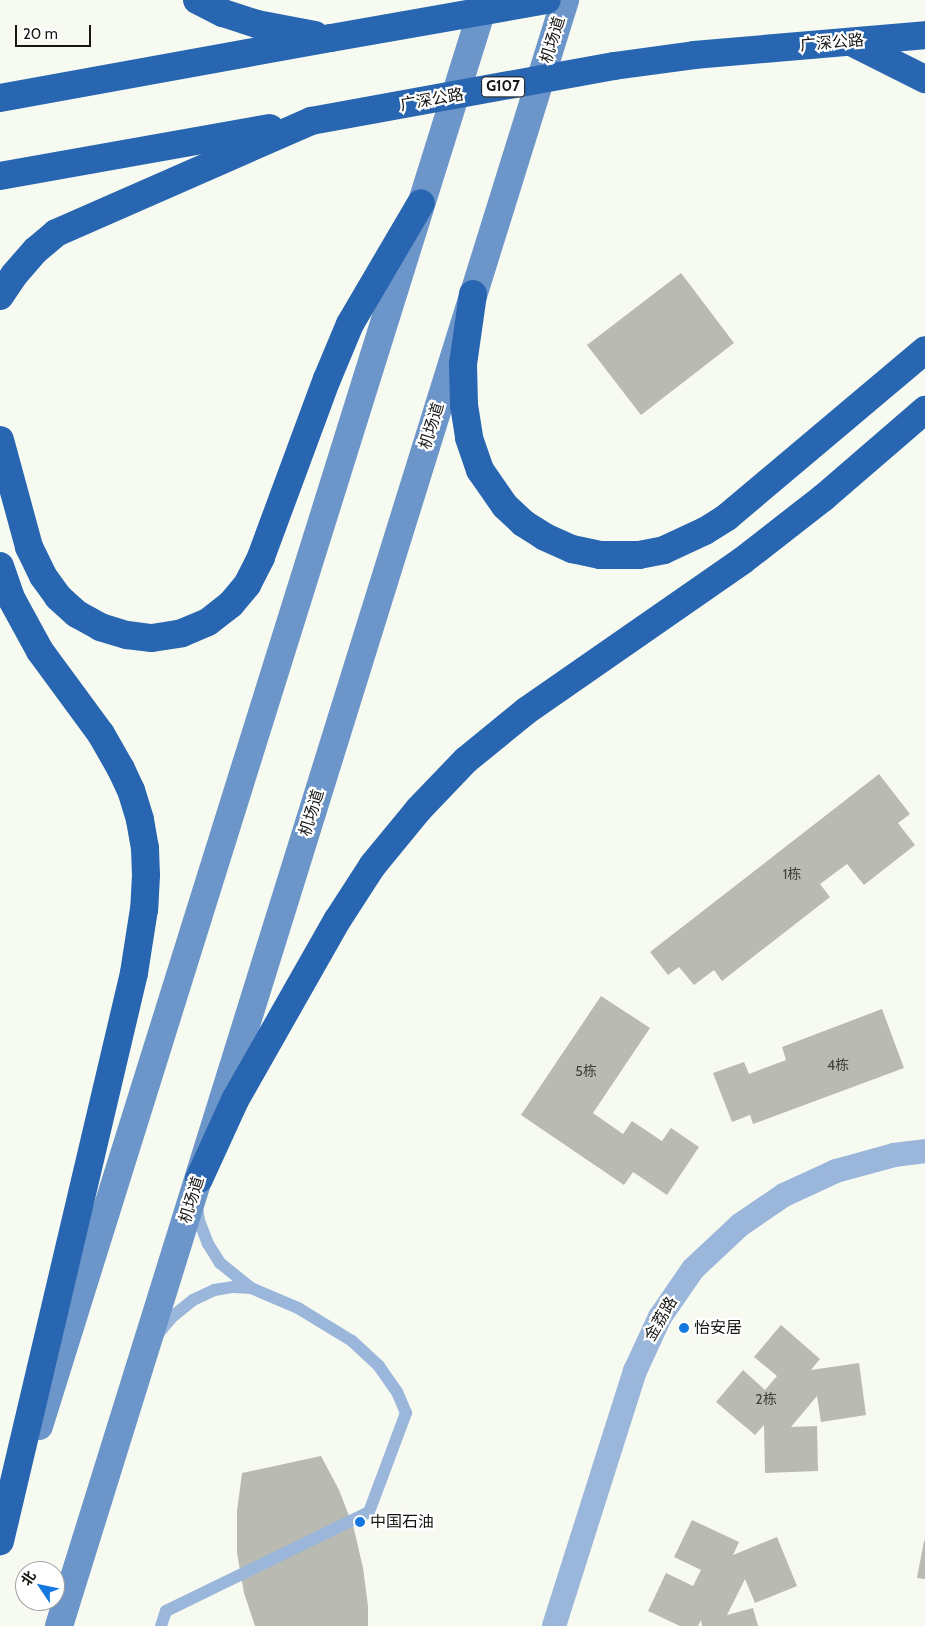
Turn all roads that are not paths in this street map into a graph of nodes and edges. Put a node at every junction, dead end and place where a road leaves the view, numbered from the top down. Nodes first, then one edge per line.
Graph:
1 (197, 0) edge
2 (485, 0) edge
3 (548, 0) edge
4 (565, 0) edge
5 (925, 35) edge
6 (332, 38) junction
7 (850, 41) junction
8 (925, 79) edge
9 (0, 98) edge
10 (311, 121) junction
11 (0, 176) edge
12 (421, 203) junction
13 (473, 294) junction
14 (0, 296) edge
15 (925, 350) edge
16 (925, 410) edge
17 (0, 440) edge
18 (0, 566) edge
19 (925, 1151) edge
20 (197, 1185) junction
21 (251, 1288) junction
22 (146, 1348) junction
23 (0, 1541) edge
24 (0, 1549) edge
25 (59, 1626) edge
26 (161, 1626) edge
27 (554, 1626) edge

1 - 6 highway
2 - 12 main road
3 - 6 highway, bridge
4 - 13 main road, 机场道
5 - 7 highway, 广深公路 / G107
6 - 9 highway
7 - 8 highway
7 - 10 highway, 广深公路 / G107, bridge
10 - 11 highway, 广深公路 / G107
10 - 14 highway
12 - 17 highway
12 - 24 main road
13 - 15 highway
13 - 20 main road, 机场道
16 - 20 highway
18 - 23 highway
19 - 27 street, 金荔路
20 - 21 lane
20 - 22 main road, 机场道
21 - 22 lane
21 - 26 lane
22 - 25 main road, 机场道

